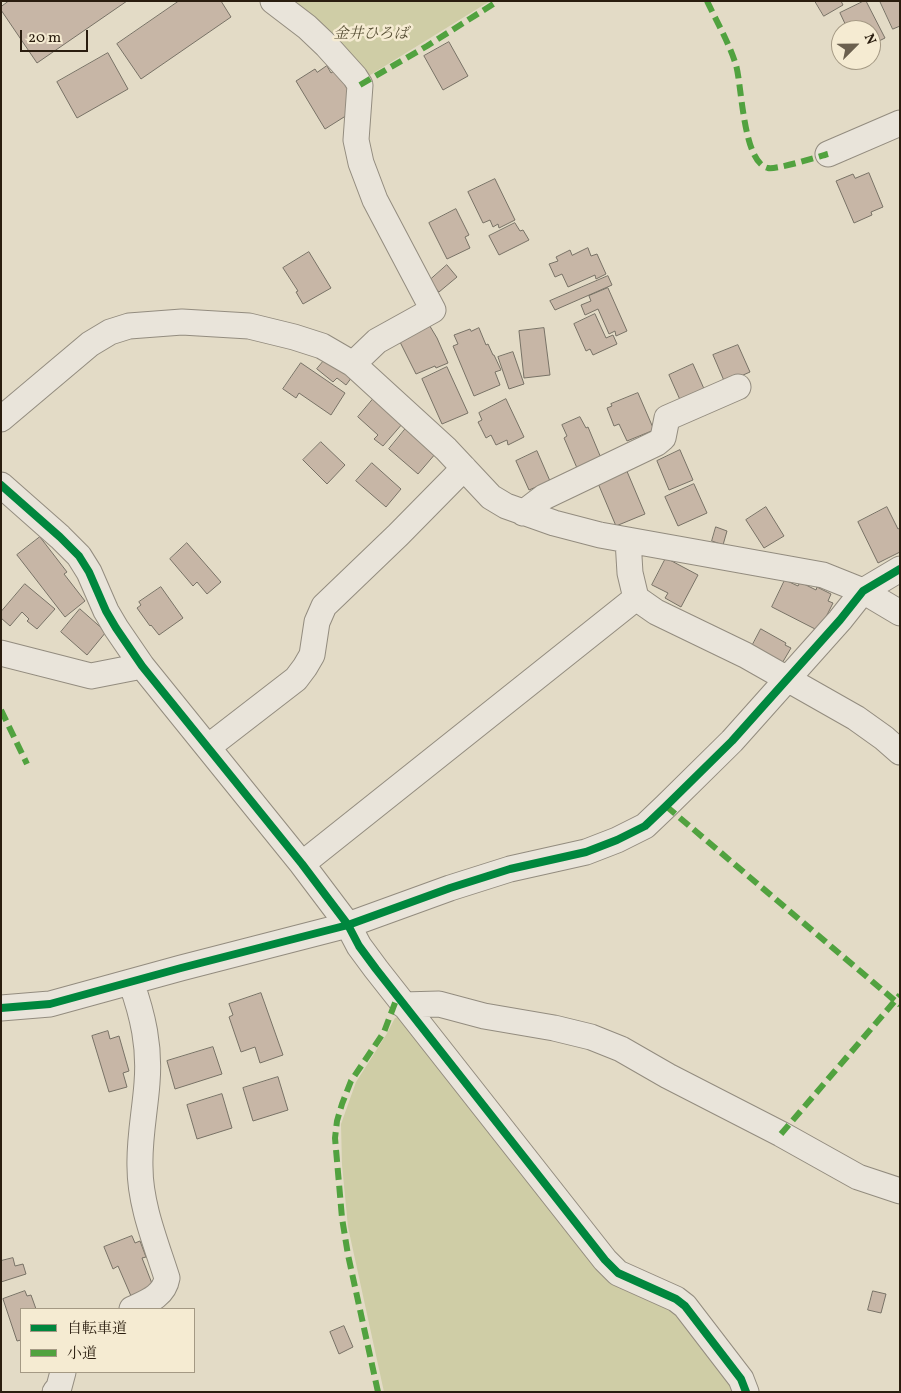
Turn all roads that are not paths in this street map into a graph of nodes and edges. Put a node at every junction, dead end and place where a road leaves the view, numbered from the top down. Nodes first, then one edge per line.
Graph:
1 (273, 1) edge
2 (900, 123) edge
3 (828, 154) dead end
4 (353, 364) junction
5 (738, 387) dead end
6 (1, 420) edge
7 (464, 468) junction
8 (1, 484) edge
9 (524, 513) junction
10 (628, 540) junction
11 (900, 569) edge
12 (864, 591) junction
13 (636, 598) junction
14 (900, 612) edge
15 (5, 660) edge
16 (142, 666) junction
17 (788, 678) junction
18 (208, 748) junction
19 (900, 752) edge
20 (302, 864) junction
21 (348, 926) junction
22 (131, 982) junction
23 (404, 1005) junction
24 (1, 1008) edge
25 (900, 1191) edge
26 (134, 1308) edge
27 (63, 1373) edge
28 (55, 1392) edge
29 (746, 1392) edge

1 - 4 street
2 - 3 street
4 - 6 street
4 - 7 street
5 - 9 street
7 - 9 street
7 - 18 street
8 - 16 street
9 - 10 street
10 - 12 street
10 - 13 street
11 - 12 street
12 - 14 street
12 - 17 street
13 - 17 street
13 - 20 street
15 - 16 street
16 - 18 street
17 - 19 street
17 - 21 street
18 - 20 street
20 - 21 street
21 - 22 street
21 - 23 street
22 - 24 street
22 - 26 street
23 - 25 street
23 - 29 street
27 - 28 street

